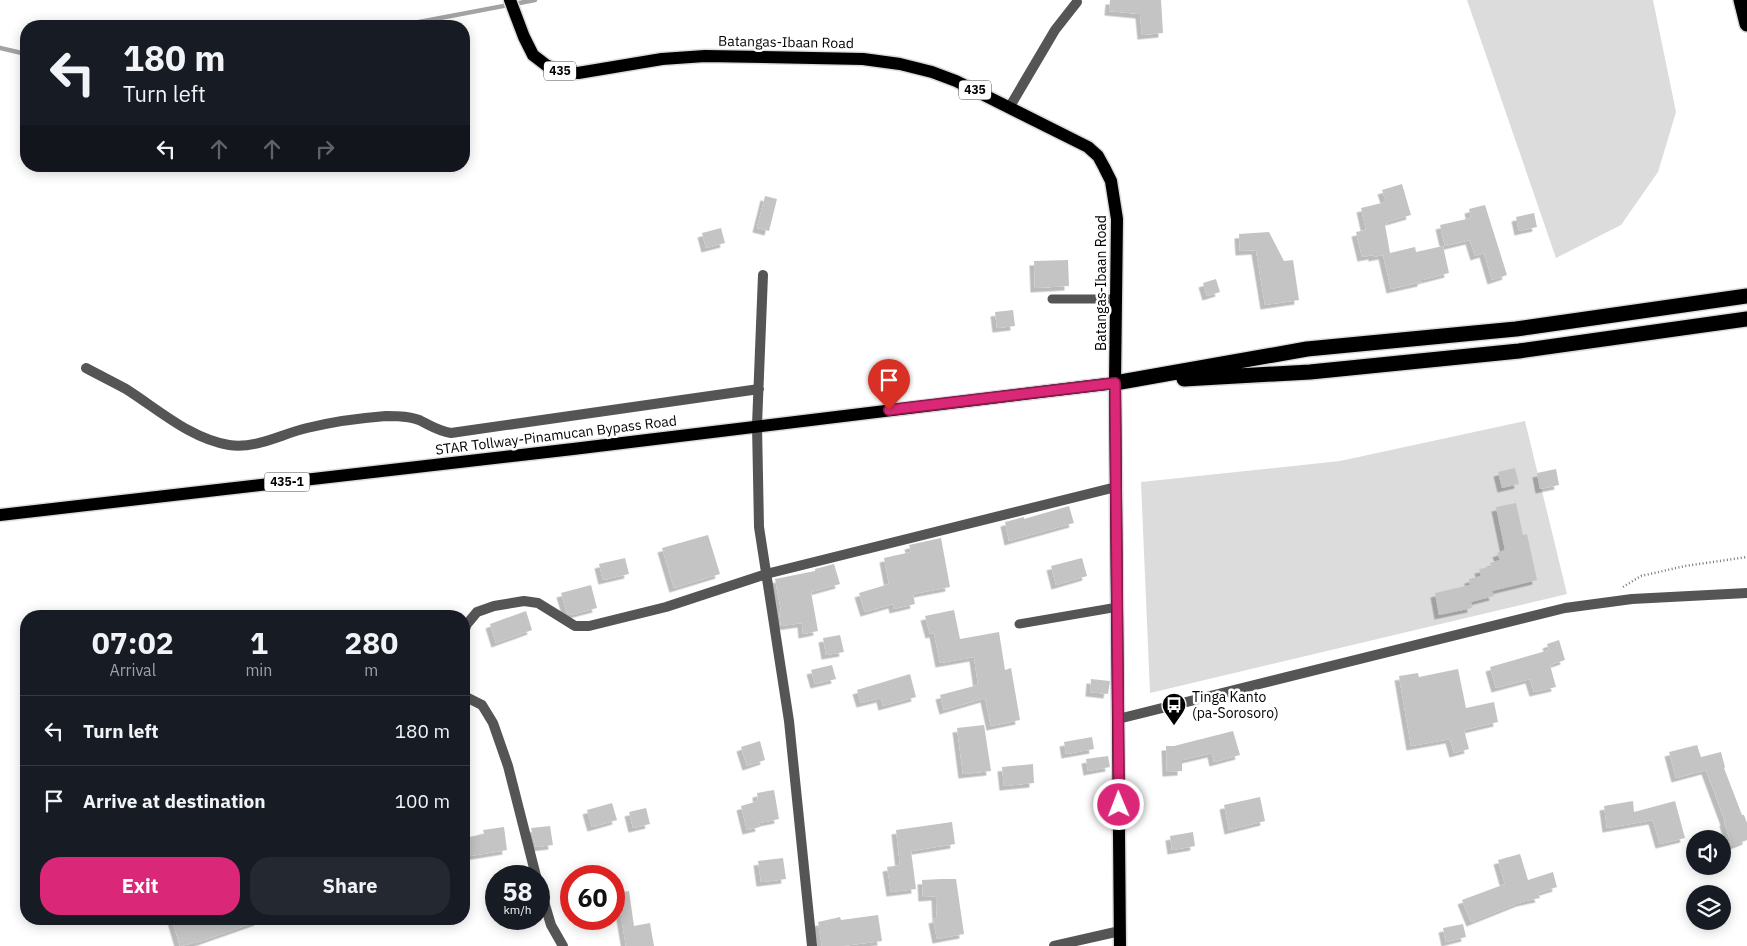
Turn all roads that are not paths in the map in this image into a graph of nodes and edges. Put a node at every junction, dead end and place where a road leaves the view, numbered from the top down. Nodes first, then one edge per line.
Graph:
1 (510, 0) edge
2 (1741, 0) edge
3 (1077, 2) dead end
4 (1747, 24) edge
5 (1009, 108) junction
6 (763, 275) dead end
7 (1747, 296) edge
8 (1117, 298) junction
9 (1052, 299) dead end
10 (1747, 319) edge
11 (86, 368) dead end
12 (1115, 383) junction
13 (759, 389) junction
14 (757, 425) junction
15 (1116, 487) junction
16 (0, 516) edge
17 (766, 574) junction
18 (1747, 593) edge
19 (1118, 607) junction
20 (470, 620) edge
21 (1019, 624) dead end
22 (470, 699) edge
23 (1118, 718) junction
24 (533, 865) edge
25 (550, 922) edge
26 (1120, 931) junction
27 (563, 946) edge
28 (812, 946) edge
29 (1054, 946) edge
30 (1120, 946) edge

1 - 5 main road, Batangas-Ibaan Road / 435
2 - 4 highway
3 - 5 street
5 - 8 main road, Batangas-Ibaan Road / 435
6 - 13 street
7 - 12 highway
8 - 9 lane
8 - 12 main road, Batangas-Ibaan Road / 435
10 - 12 highway
11 - 13 street
12 - 14 main road, STAR Tollway-Pinamucan Bypass Road / 435-1
12 - 15 main road, Batangas-Ibaan Road / 435
13 - 14 street
14 - 16 main road, STAR Tollway-Pinamucan Bypass Road / 435-1
14 - 17 street
15 - 17 street
15 - 19 main road, Batangas-Ibaan Road / 435
17 - 20 street
17 - 28 street
18 - 23 street
19 - 21 lane
19 - 23 main road, Batangas-Ibaan Road / 435
22 - 24 street
23 - 26 main road, Batangas-Ibaan Road / 435
25 - 27 street
26 - 29 street
26 - 30 main road, Batangas-Ibaan Road / 435

